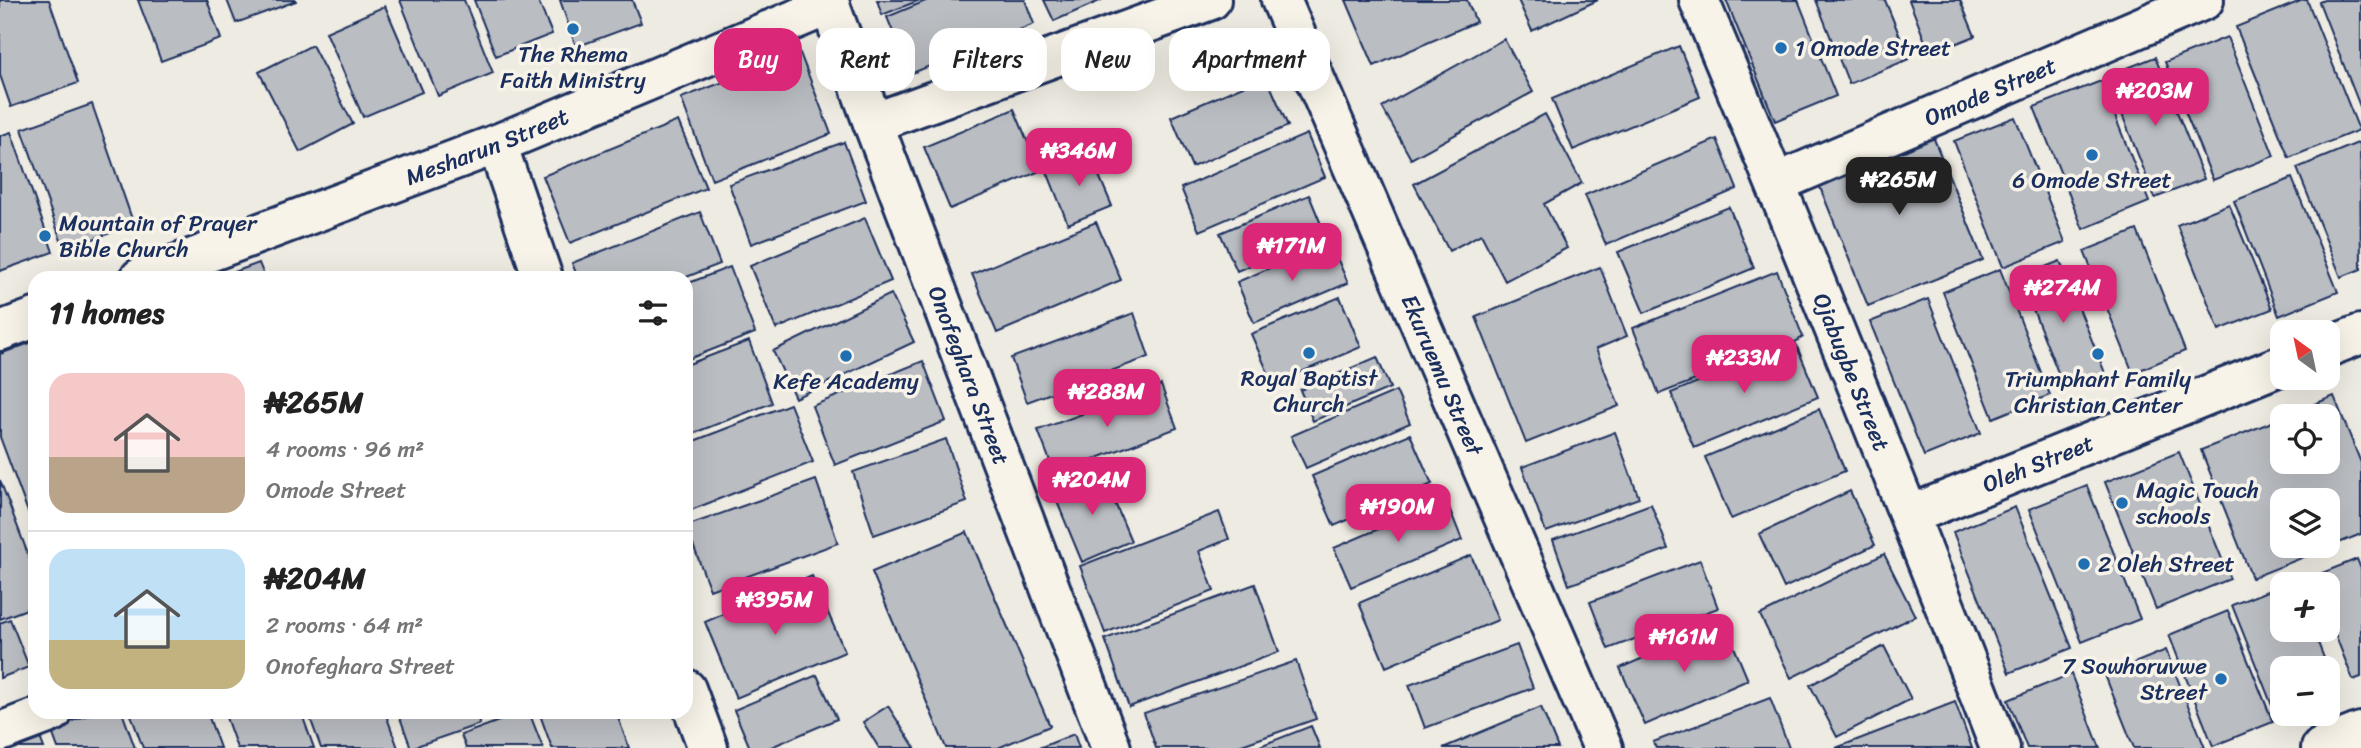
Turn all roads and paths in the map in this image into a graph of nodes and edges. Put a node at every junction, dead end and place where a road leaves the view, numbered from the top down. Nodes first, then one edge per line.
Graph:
1 (1211, 0) edge
2 (1281, 0) edge
3 (1699, 0) edge
4 (2204, 0) edge
5 (829, 2) edge
6 (873, 123) junction
7 (498, 144) junction
8 (1776, 183) junction
9 (159, 271) edge
10 (541, 271) edge
11 (28, 321) edge
12 (0, 331) edge
13 (2361, 334) edge
14 (2340, 342) edge
15 (2270, 370) edge
16 (1910, 515) junction
17 (693, 708) edge
18 (34, 719) edge
19 (0, 732) edge
20 (2361, 732) edge
21 (708, 748) edge
22 (1111, 748) edge
23 (1603, 748) edge
24 (2000, 748) edge
25 (2321, 748) edge

1 - 6 street
2 - 23 street, Ekuruemu Street
3 - 8 street, Ojabugbe Street
4 - 8 street, Omode Street
5 - 6 street, Onofeghara Street
5 - 7 street, Mesharun Street
6 - 22 street, Onofeghara Street
7 - 9 street, Mesharun Street
7 - 10 street
8 - 16 street, Ojabugbe Street
11 - 12 street
13 - 14 street
15 - 16 street, Oleh Street
16 - 24 street, Ojabugbe Street
17 - 21 street
18 - 19 street
20 - 25 street

